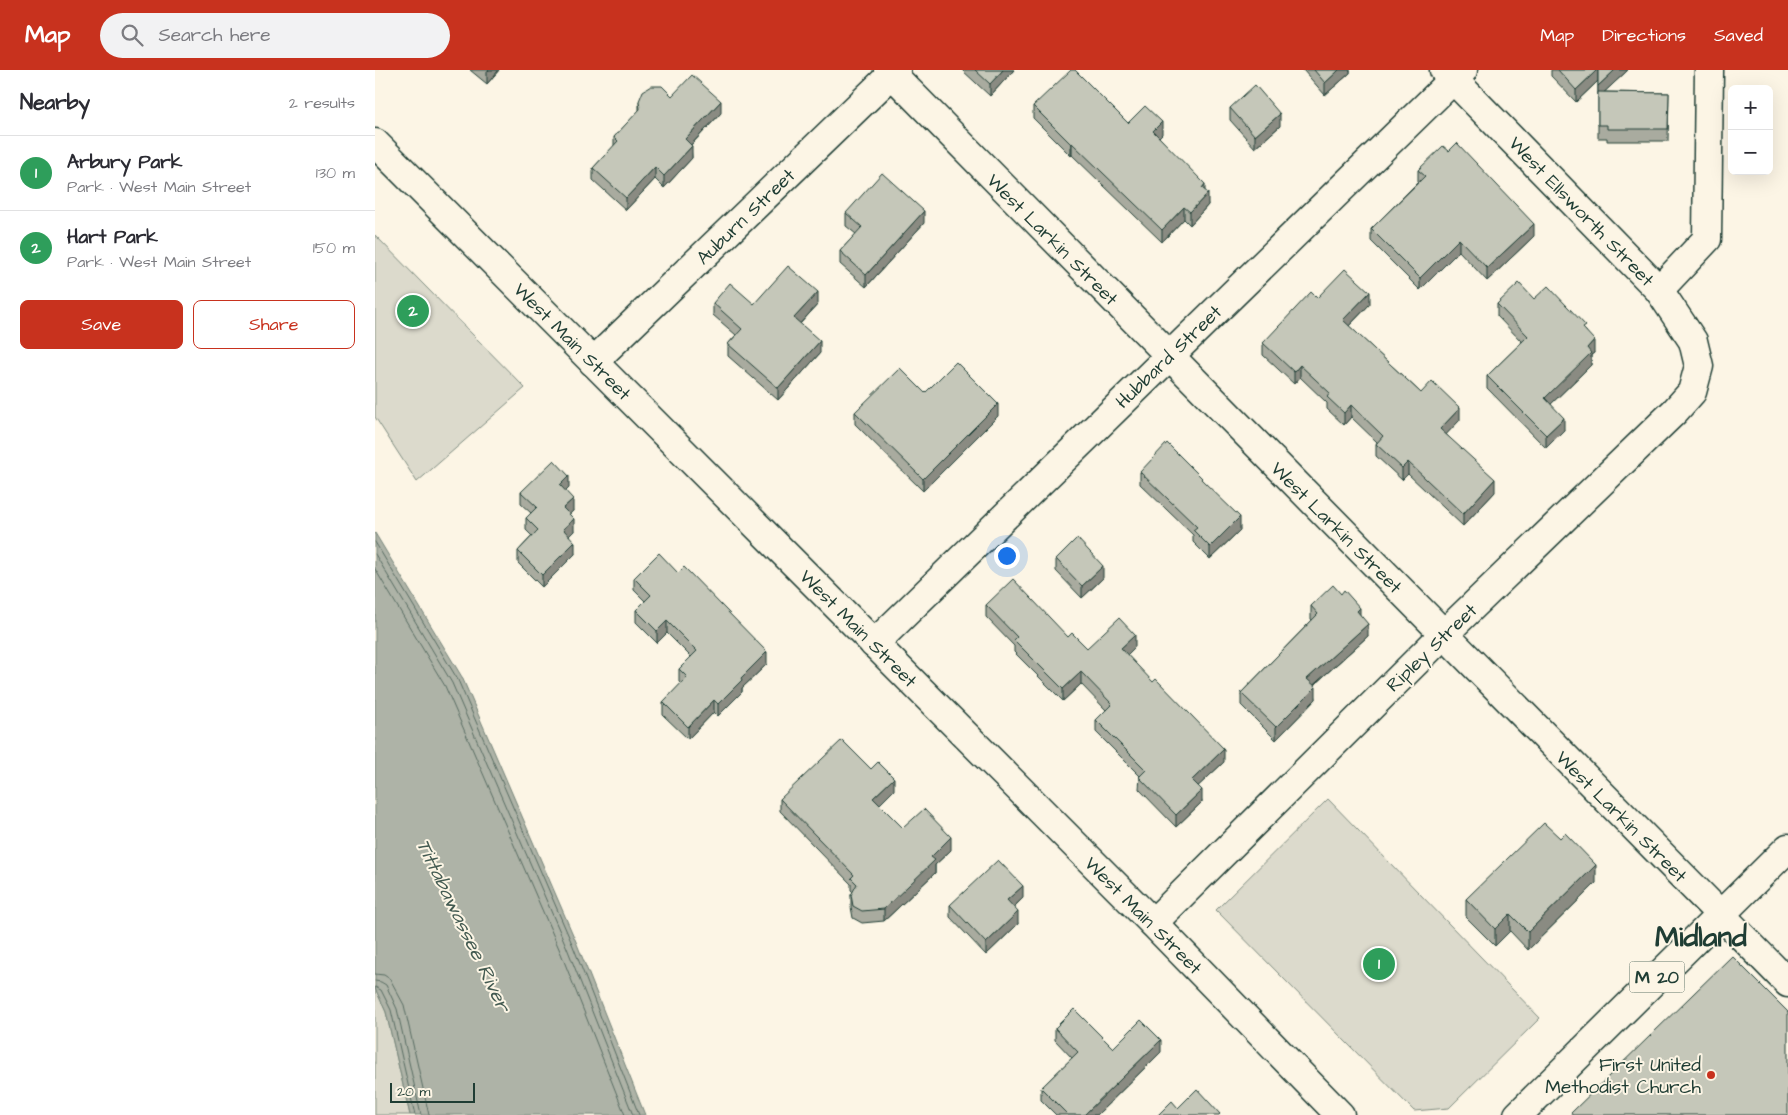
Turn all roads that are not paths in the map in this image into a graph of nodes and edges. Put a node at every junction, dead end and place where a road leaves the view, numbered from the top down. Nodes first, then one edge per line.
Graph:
1 (1709, 70) edge
2 (892, 71) edge
3 (1453, 73) edge
4 (375, 143) edge
5 (1659, 290) junction
6 (1168, 356) junction
7 (593, 362) junction
8 (1699, 366) joint
9 (1443, 635) junction
10 (874, 644) junction
11 (1788, 848) edge
12 (1720, 915) junction
13 (1153, 923) junction
14 (1788, 984) edge
15 (1340, 1115) edge
16 (1518, 1115) edge

1 - 5 main road
2 - 6 main road, West Larkin Street
2 - 7 main road, Auburn Street
3 - 5 main road, West Ellsworth Street
3 - 6 main road, Hubbard Street
4 - 7 main road, West Main Street
5 - 8 main road, West Ellsworth Street
6 - 9 main road, West Larkin Street
6 - 10 main road, Hubbard Street
7 - 10 main road, West Main Street
8 - 9 main road, Ripley Street
9 - 12 main road, West Larkin Street
9 - 13 main road, Ripley Street
10 - 13 main road, West Main Street
11 - 12 main road, M 20
12 - 14 main road, West Larkin Street
12 - 16 main road, M 20
13 - 15 main road, West Main Street

